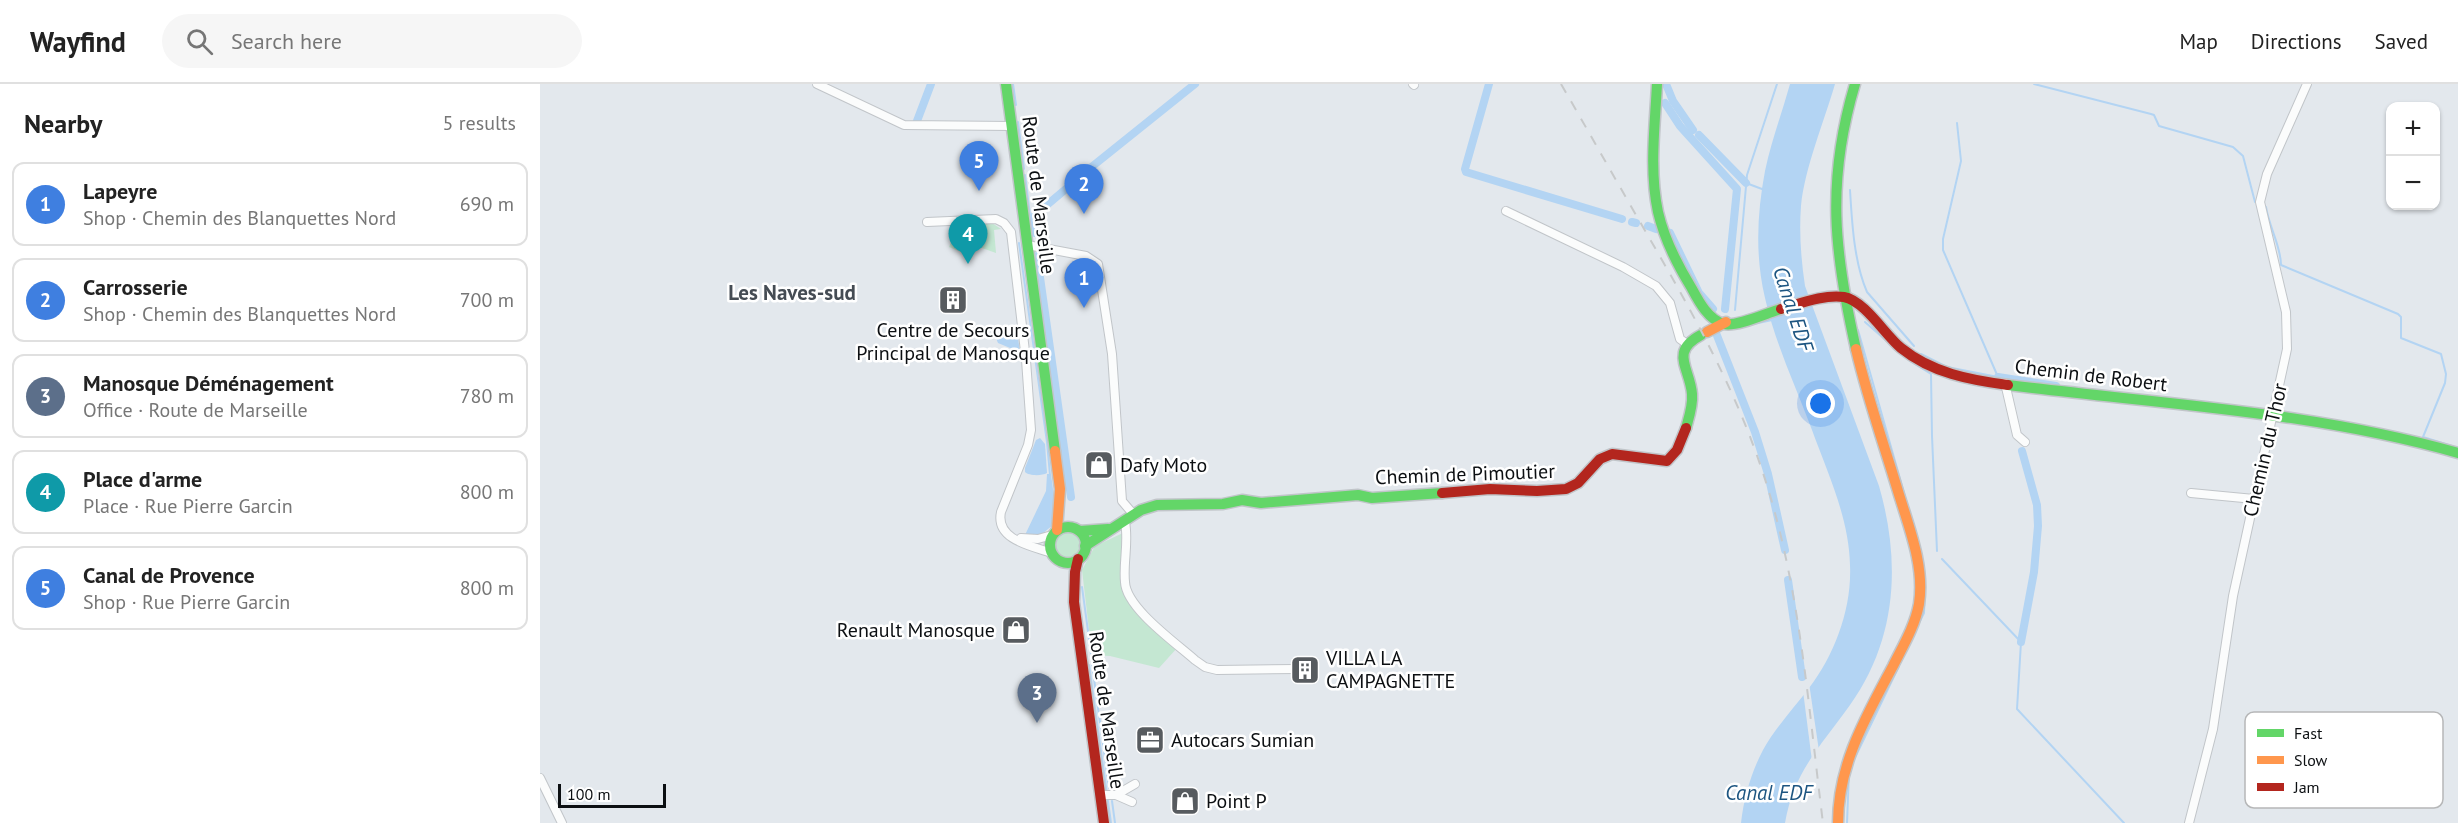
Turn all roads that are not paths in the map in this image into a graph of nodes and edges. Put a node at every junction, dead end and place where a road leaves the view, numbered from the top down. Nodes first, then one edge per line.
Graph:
1 (817, 84) edge
2 (1006, 84) edge
3 (1657, 84) edge
4 (1855, 84) edge
5 (2307, 84) edge
6 (1012, 126) junction
7 (1506, 212) dead end
8 (927, 222) dead end
9 (1027, 245) junction
10 (1845, 297) junction
11 (1865, 313) junction
12 (1721, 320) junction
13 (1852, 328) junction
14 (1687, 344) junction
15 (2005, 383) junction
16 (2274, 414) junction
17 (2025, 442) dead end
18 (2458, 453) edge
19 (1060, 489) junction
20 (2191, 493) dead end
21 (2253, 499) junction
22 (1129, 519) junction
23 (1114, 528) junction
24 (1077, 530) junction
25 (1055, 533) junction
26 (1010, 536) junction
27 (1086, 546) junction
28 (1055, 557) junction
29 (1078, 559) junction
30 (1074, 602) junction
31 (1296, 669) dead end
32 (540, 778) edge
33 (1135, 784) dead end
34 (1100, 795) junction
35 (1116, 795) junction
36 (1132, 802) dead end
37 (561, 823) edge
38 (1104, 823) edge
39 (1838, 823) edge
40 (2188, 823) edge

1 - 6 street
2 - 6 main road, Route de Marseille
3 - 12 main road
4 - 10 main road
5 - 16 street, Chemin du Thor
6 - 9 main road, Route de Marseille
7 - 14 street
8 - 26 street
9 - 19 main road, Route de Marseille
9 - 22 street
10 - 11 main road, Chemin de Robert
10 - 12 main road
10 - 13 main road
11 - 13 main road
11 - 15 main road, Chemin de Robert
12 - 14 main road
13 - 39 main road
14 - 22 main road, Chemin de Pimoutier
15 - 16 main road, Chemin de Robert
15 - 17 street
16 - 18 main road, Chemin de Robert
16 - 21 street, Chemin du Thor
19 - 24 main road, Route de Marseille
19 - 25 main road, Route de Marseille
20 - 21 street
21 - 40 street, Chemin du Thor
22 - 23 main road, Chemin de Pimoutier
22 - 31 street
23 - 24 main road, Chemin de Pimoutier
23 - 27 main road, Chemin de Pimoutier
24 - 25 main road
24 - 27 main road
25 - 26 street
25 - 28 main road
26 - 28 street
27 - 29 main road
28 - 29 main road
28 - 30 main road, Route de Marseille
29 - 30 main road, Route de Marseille
30 - 34 main road, Route de Marseille
32 - 37 street
33 - 35 street
34 - 35 street
34 - 38 main road, Route de Marseille
35 - 36 street

